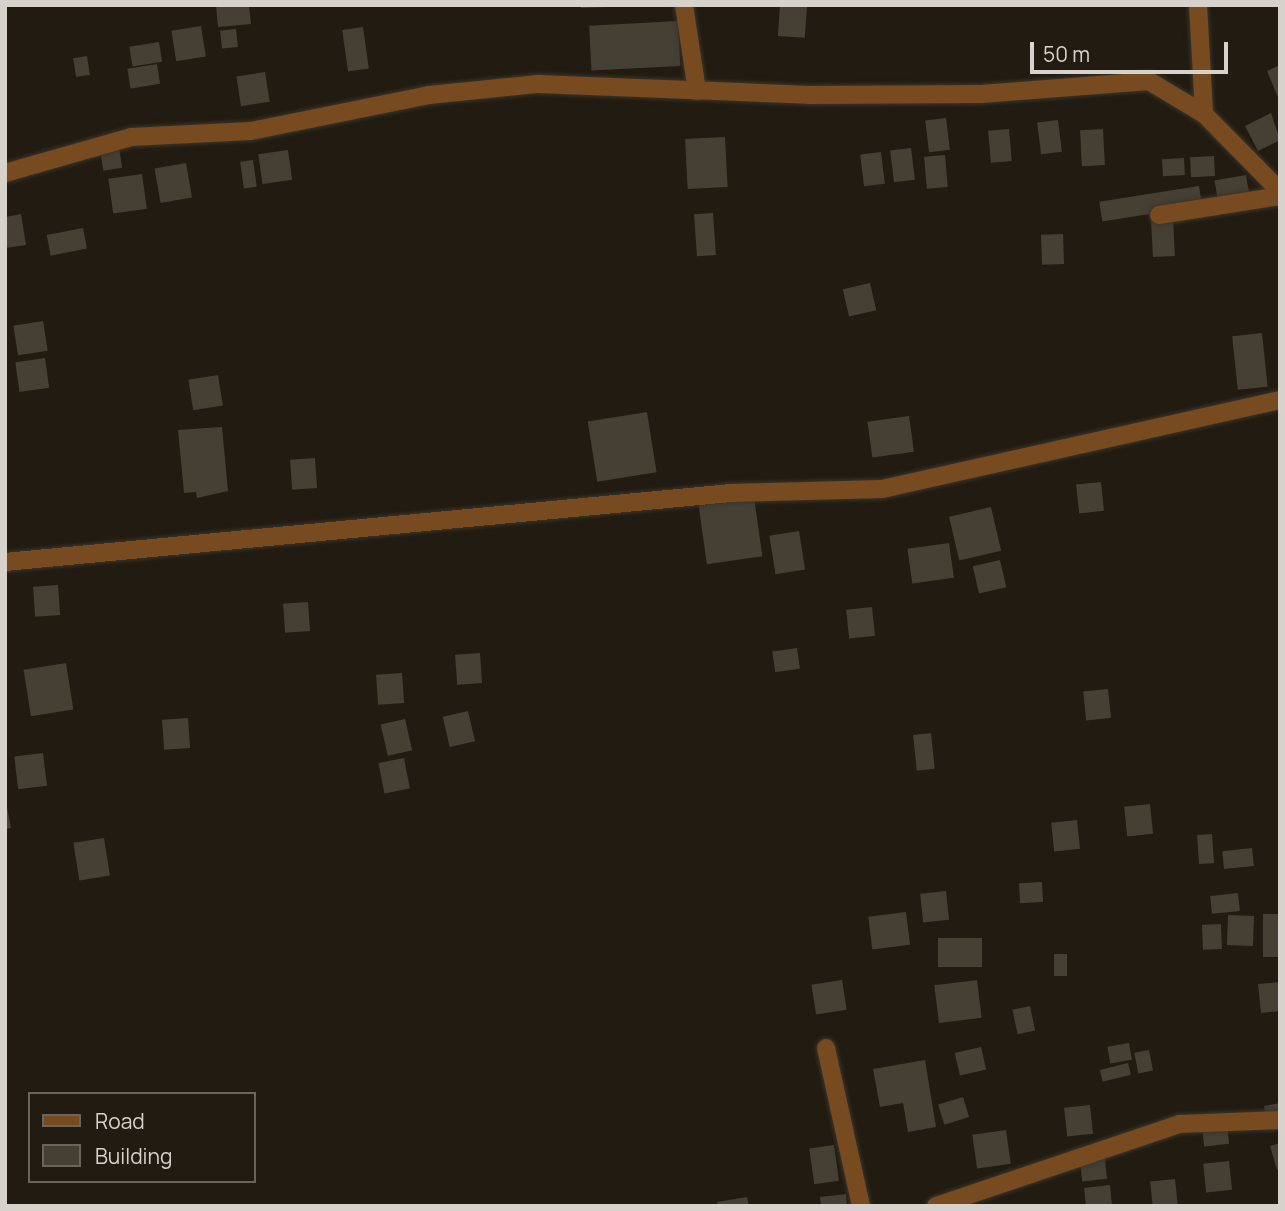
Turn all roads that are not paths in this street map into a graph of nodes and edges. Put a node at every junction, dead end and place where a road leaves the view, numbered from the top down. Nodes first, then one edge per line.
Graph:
1 (684, 5) edge
2 (1198, 5) edge
3 (697, 91) junction
4 (1203, 114) junction
5 (5, 173) edge
6 (1280, 194) edge
7 (1159, 215) dead end
8 (1280, 400) edge
9 (5, 562) edge
10 (826, 1048) dead end
11 (1280, 1120) edge
12 (861, 1206) edge
13 (936, 1206) edge

1 - 3 street
2 - 4 street
3 - 4 street
3 - 5 street
4 - 6 street
6 - 7 street
8 - 9 street
10 - 12 street
11 - 13 street

